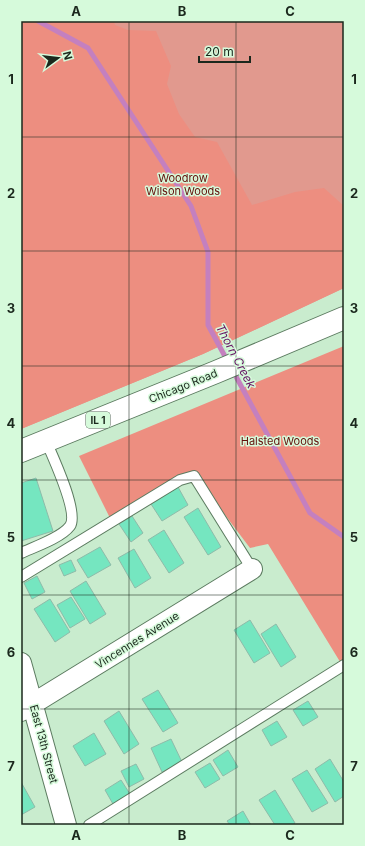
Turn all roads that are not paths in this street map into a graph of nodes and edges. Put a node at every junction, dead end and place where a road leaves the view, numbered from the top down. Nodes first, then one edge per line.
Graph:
1 (344, 318) edge
2 (46, 441) junction
3 (21, 451) edge
4 (21, 553) edge
5 (252, 569) joint
6 (21, 577) edge
7 (21, 663) edge
8 (344, 665) edge
9 (27, 707) edge
10 (66, 825) edge
11 (89, 825) edge

1 - 2 main road, Chicago Road / IL 1
2 - 3 main road, Chicago Road / IL 1
2 - 4 lane
5 - 6 lane
5 - 9 street, Vincennes Avenue
7 - 9 street, East 13th Street
8 - 11 lane
9 - 10 street, East 13th Street

